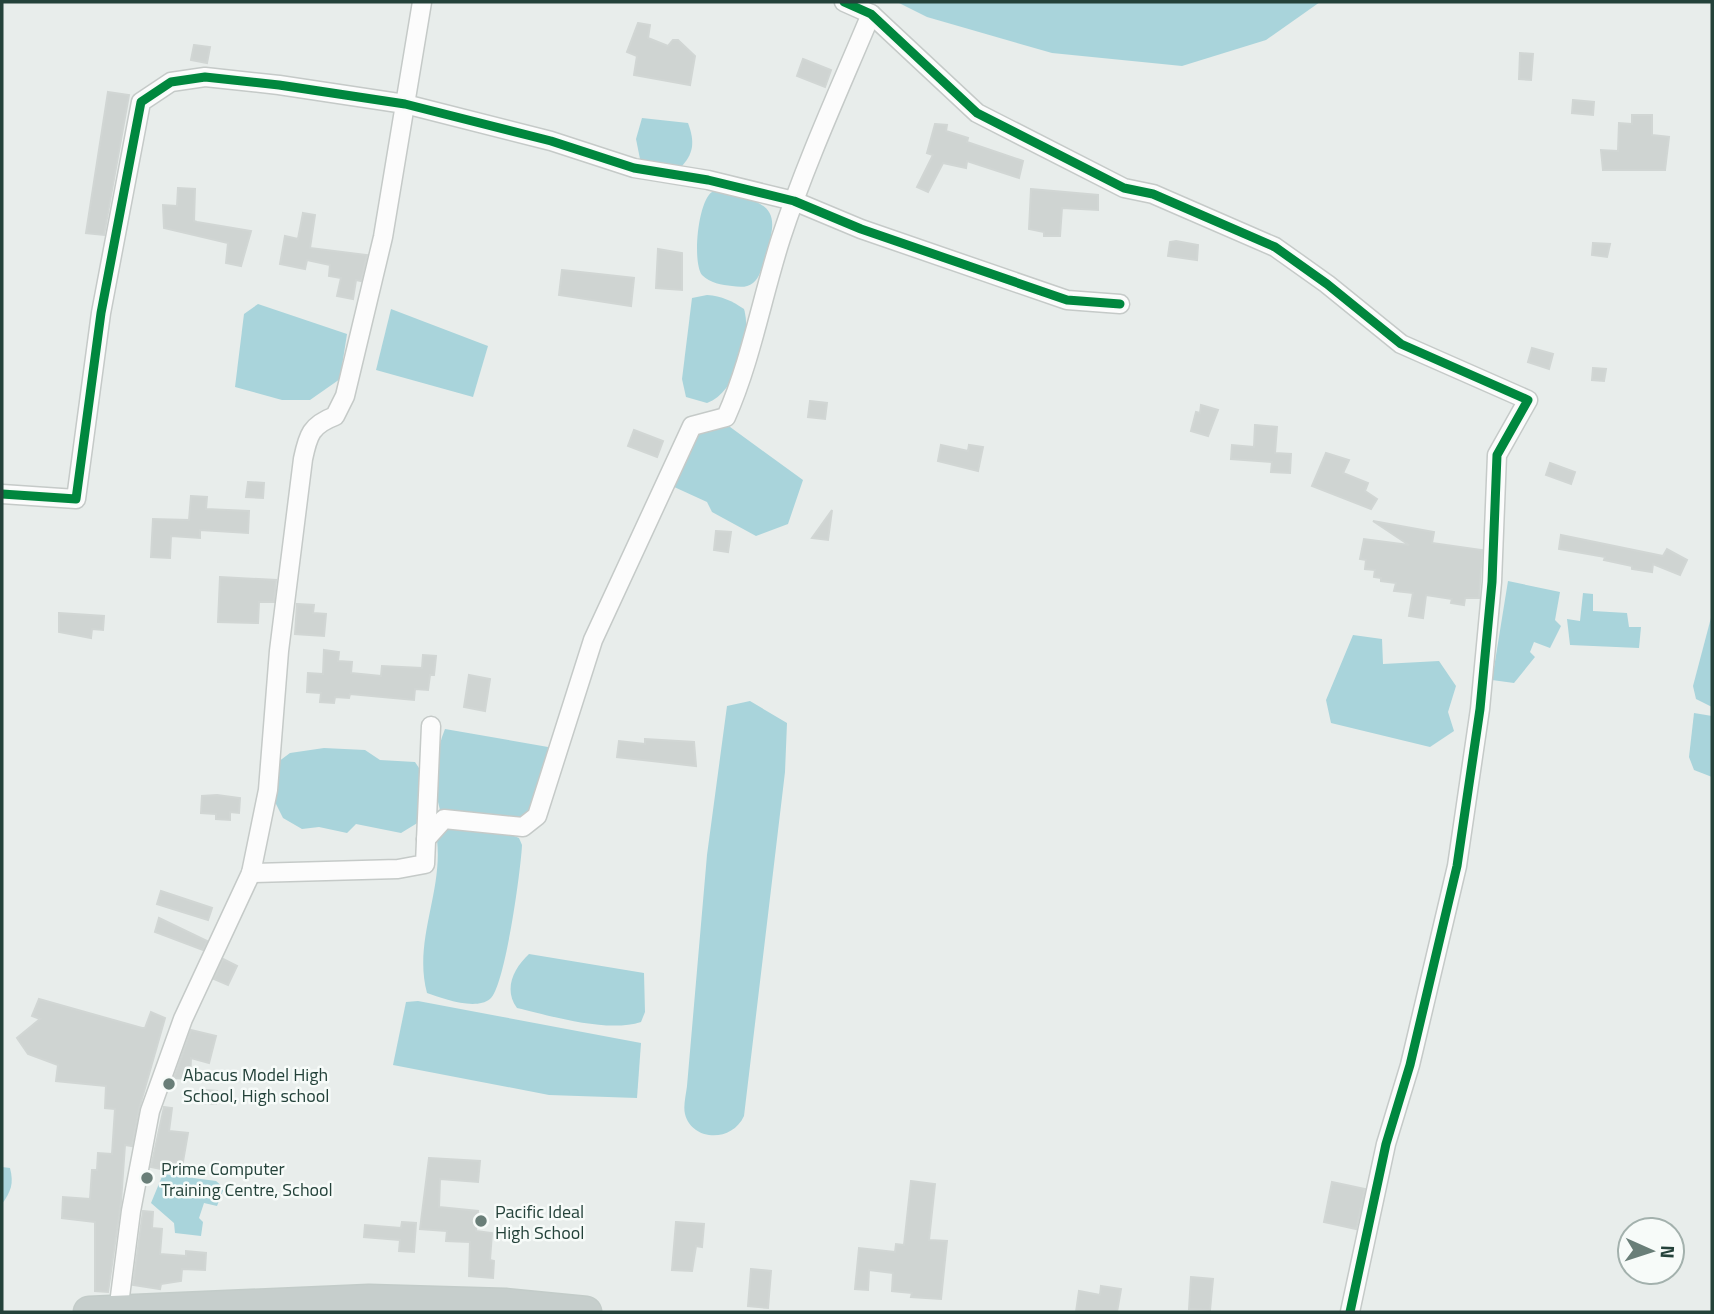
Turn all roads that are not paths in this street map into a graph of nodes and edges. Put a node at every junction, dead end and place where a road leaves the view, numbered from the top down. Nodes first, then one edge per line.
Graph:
1 (422, 2) edge
2 (844, 2) edge
3 (871, 14) junction
4 (405, 104) junction
5 (794, 201) junction
6 (1120, 304) dead end
7 (2, 494) edge
8 (431, 726) dead end
9 (426, 839) junction
10 (251, 873) junction
11 (119, 1311) edge
12 (89, 1312) edge
13 (586, 1312) edge
14 (1350, 1312) edge

1 - 4 street
2 - 3 street
3 - 5 street
3 - 14 street
4 - 5 street
4 - 7 street
4 - 10 street
5 - 6 street
5 - 9 street
8 - 9 street
9 - 10 street
10 - 11 street
11 - 12 highway
11 - 13 highway

